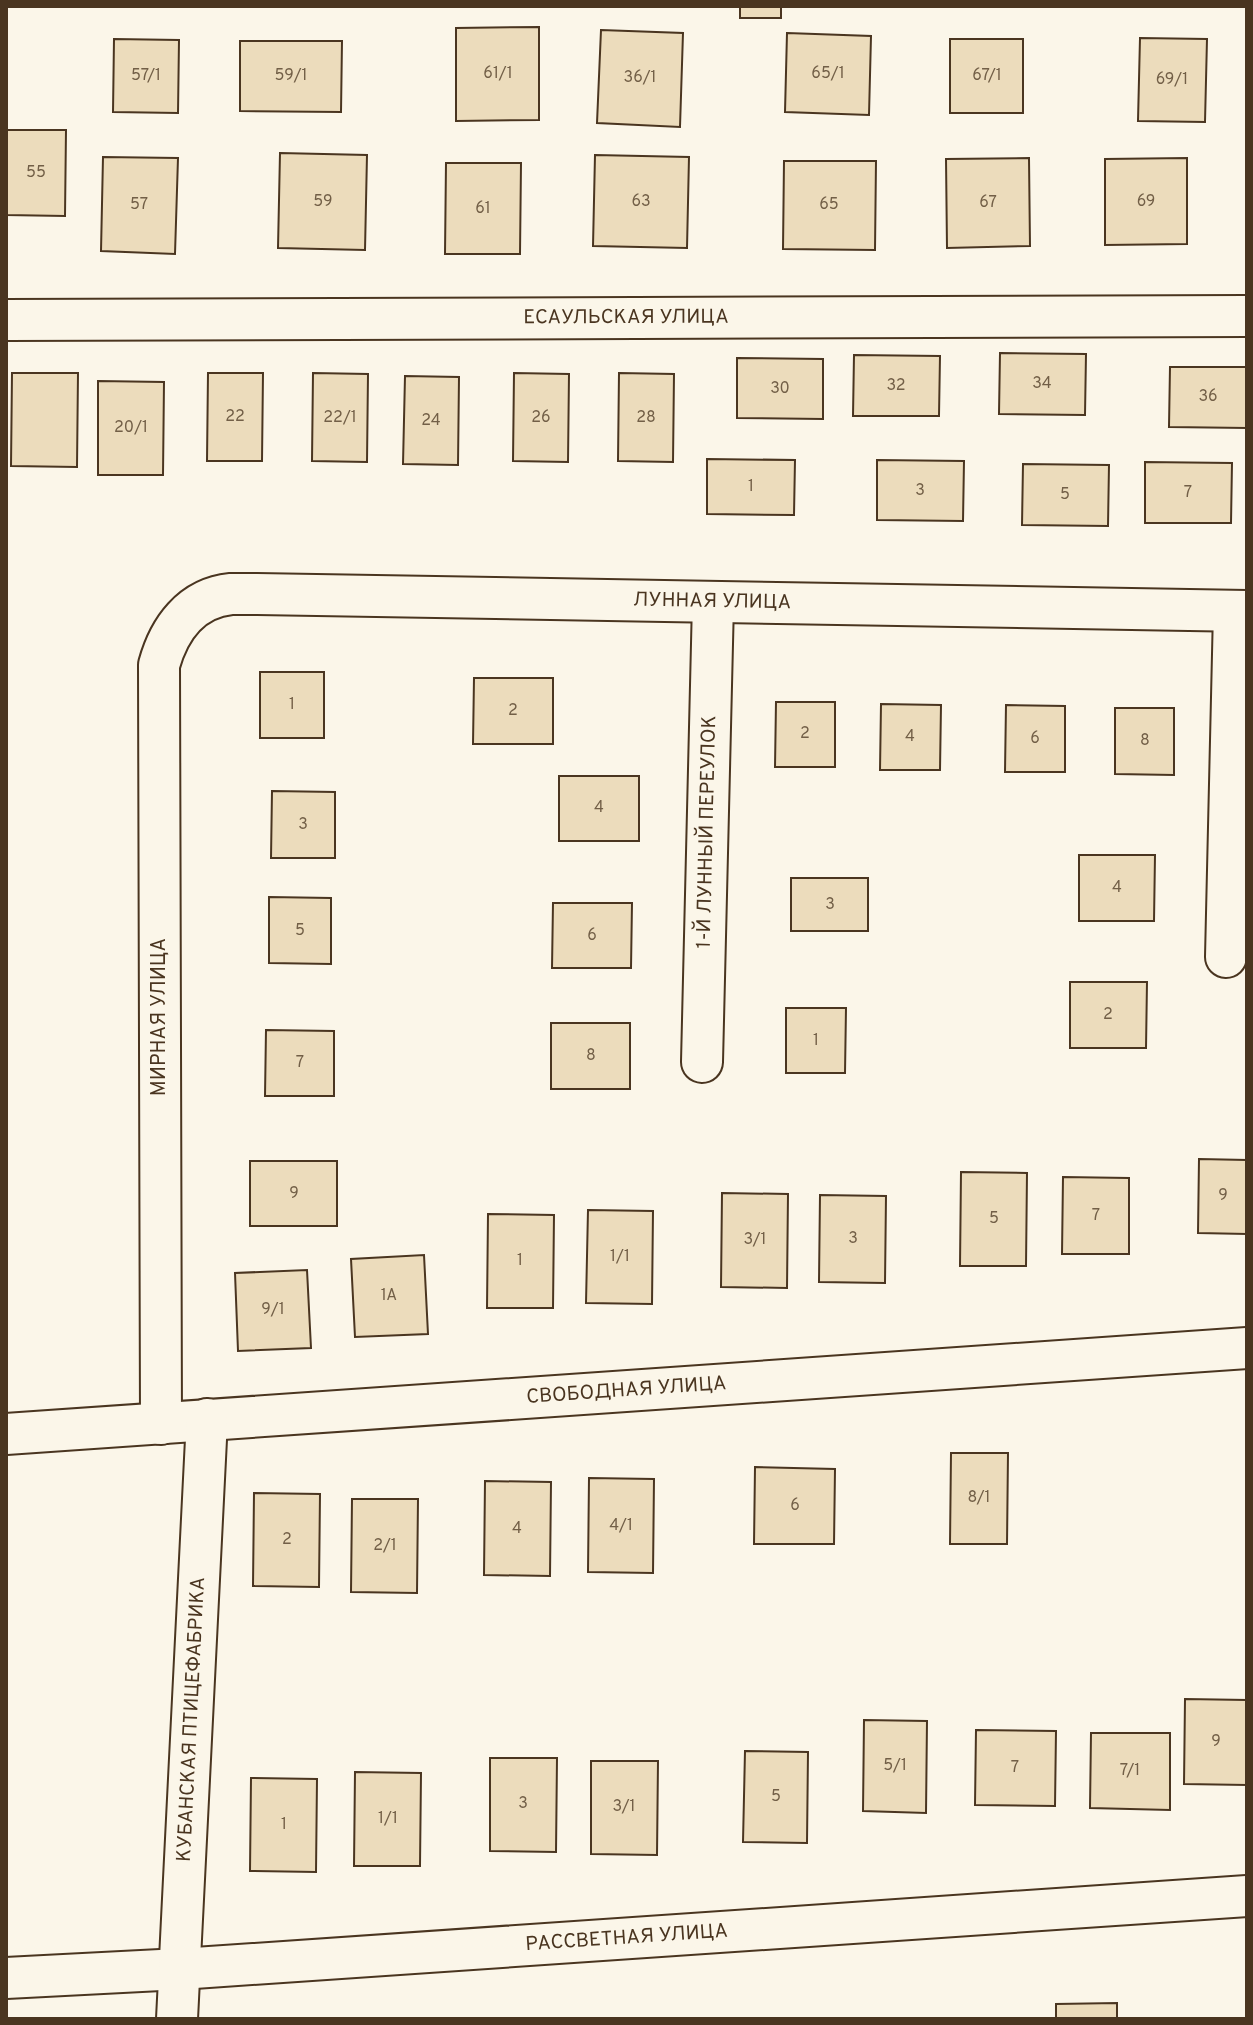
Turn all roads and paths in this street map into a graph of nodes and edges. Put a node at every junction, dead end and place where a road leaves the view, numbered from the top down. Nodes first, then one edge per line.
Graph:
1 (1247, 316) edge
2 (6, 320) edge
3 (713, 602) junction
4 (1240, 611) edge
5 (183, 617) joint
6 (1226, 957) dead end
7 (702, 1062) dead end
8 (1247, 1348) edge
9 (207, 1419) junction
10 (161, 1424) junction
11 (6, 1434) edge
12 (1247, 1896) edge
13 (180, 1969) junction
14 (6, 1978) edge
15 (177, 2019) edge

1 - 2 street, ЕСАУЛЬСКАЯ УЛИЦА
3 - 4 street, ЛУННАЯ УЛИЦА
3 - 5 street, ЛУННАЯ УЛИЦА
3 - 7 street, 1-Й ЛУННЫЙ ПЕРЕУЛОК
4 - 6 street
5 - 10 street, МИРНАЯ УЛИЦА
8 - 9 street, СВОБОДНАЯ УЛИЦА
9 - 10 street, СВОБОДНАЯ УЛИЦА
9 - 13 street, КУБАНСКАЯ ПТИЦЕФАБРИКА
10 - 11 street, СВОБОДНАЯ УЛИЦА
12 - 13 street, РАССВЕТНАЯ УЛИЦА
13 - 14 street, РАССВЕТНАЯ УЛИЦА
13 - 15 street, КУБАНСКАЯ ПТИЦЕФАБРИКА

